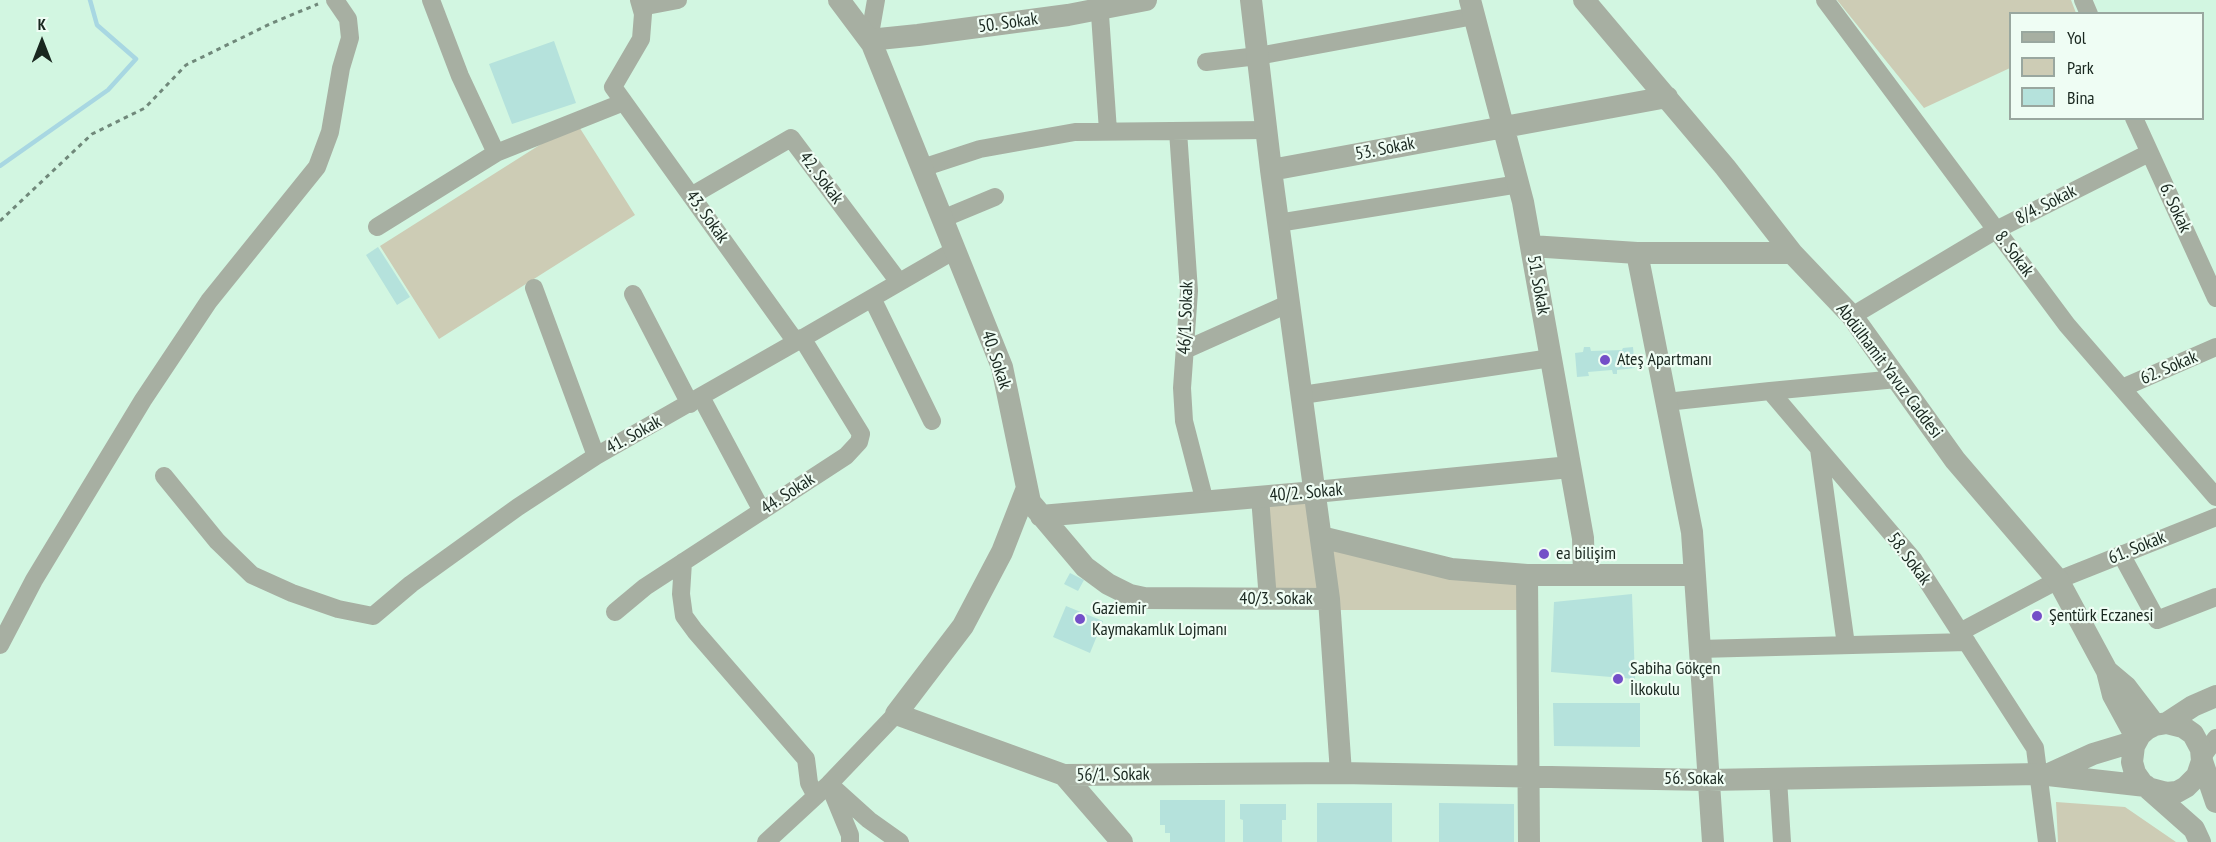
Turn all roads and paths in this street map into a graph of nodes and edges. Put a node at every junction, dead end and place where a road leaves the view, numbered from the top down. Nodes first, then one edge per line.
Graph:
1 (431, 0) edge
2 (678, 0) edge
3 (839, 0) edge
4 (876, 0) edge
5 (1146, 0) edge
6 (1251, 0) edge
7 (1584, 0) edge
8 (1825, 0) edge
9 (327, 2) edge
10 (640, 3) edge
11 (1100, 5) edge
12 (1472, 8) edge
13 (869, 40) junction
14 (1258, 56) junction
15 (1206, 62) dead end
16 (1666, 97) junction
17 (624, 102) junction
18 (2135, 120) edge
19 (1504, 126) junction
20 (1267, 130) junction
21 (1108, 131) junction
22 (1178, 131) junction
23 (496, 153) junction
24 (2149, 153) junction
25 (922, 168) junction
26 (1271, 170) junction
27 (1519, 184) junction
28 (691, 196) junction
29 (995, 197) dead end
30 (942, 219) junction
31 (0, 221) edge
32 (1278, 223) junction
33 (377, 227) dead end
34 (1996, 230) junction
35 (1531, 246) junction
36 (955, 250) junction
37 (1792, 252) junction
38 (1637, 253) junction
39 (899, 282) junction
40 (534, 288) dead end
41 (633, 294) dead end
42 (872, 298) junction
43 (2216, 298) edge
44 (1290, 303) junction
45 (1852, 316) junction
46 (799, 340) junction
47 (2216, 347) edge
48 (1185, 350) junction
49 (1551, 358) junction
50 (1897, 379) junction
51 (2122, 388) junction
52 (1770, 391) junction
53 (1302, 395) junction
54 (696, 400) junction
55 (1666, 402) junction
56 (932, 421) dead end
57 (1819, 449) junction
58 (596, 456) junction
59 (1570, 467) junction
60 (164, 476) dead end
61 (1028, 488) junction
62 (1315, 492) junction
63 (1260, 497) junction
64 (2216, 497) edge
65 (1205, 502) junction
66 (762, 511) junction
67 (1041, 516) junction
68 (2216, 517) edge
69 (1321, 537) junction
70 (2121, 554) junction
71 (683, 562) junction
72 (1527, 575) junction
73 (1584, 575) junction
74 (1694, 575) junction
75 (2058, 580) junction
76 (2216, 597) edge
77 (1329, 599) junction
78 (1268, 600) junction
79 (615, 612) dead end
80 (1963, 637) junction
81 (0, 645) edge
82 (1846, 645) junction
83 (1700, 649) junction
84 (2107, 671) junction
85 (2216, 696) edge
86 (896, 714) junction
87 (2161, 724) junction
88 (2216, 738) edge
89 (2137, 740) junction
90 (2202, 759) junction
91 (1341, 773) junction
92 (2043, 774) junction
93 (1064, 775) junction
94 (1529, 776) junction
95 (1778, 778) junction
96 (1708, 780) junction
97 (2148, 788) junction
98 (823, 790) junction
99 (2216, 802) edge
100 (766, 842) edge
101 (850, 842) edge
102 (900, 842) edge
103 (1122, 842) edge
104 (1529, 842) edge
105 (1713, 842) edge
106 (1782, 842) edge
107 (2047, 842) edge
108 (2200, 842) edge

1 - 23 street
2 - 10 street
3 - 13 street, 40. Sokak
4 - 13 street
5 - 11 street, 50. Sokak
6 - 14 street
7 - 16 street, Abdülhamit Yavuz Caddesi
8 - 34 street, 8. Sokak
9 - 31 path
9 - 81 street
10 - 17 street, 43. Sokak
11 - 13 street, 50. Sokak
11 - 21 street
12 - 14 street
12 - 19 street, 51. Sokak
13 - 25 street, 40. Sokak
14 - 15 street
14 - 20 street
16 - 19 street, 53. Sokak
16 - 37 street, Abdülhamit Yavuz Caddesi
17 - 23 street
17 - 28 street, 43. Sokak
18 - 24 street, 6. Sokak
19 - 26 street, 53. Sokak
19 - 27 street, 51. Sokak
20 - 22 street
20 - 26 street
21 - 22 street
21 - 25 street
22 - 48 street, 46/1. Sokak
23 - 33 street
24 - 34 street, 8/4. Sokak
24 - 43 street, 6. Sokak
25 - 30 street, 40. Sokak
26 - 32 street
27 - 32 street
27 - 35 street, 51. Sokak
28 - 39 street, 42. Sokak
28 - 46 street, 43. Sokak
29 - 30 street
30 - 36 street, 40. Sokak
32 - 44 street
34 - 45 street, 8/4. Sokak
34 - 51 street, 8. Sokak
35 - 38 street
35 - 49 street, 51. Sokak
36 - 39 street, 41. Sokak
36 - 61 street, 40. Sokak
37 - 38 street
37 - 45 street, Abdülhamit Yavuz Caddesi
38 - 55 street
39 - 42 street, 41. Sokak
40 - 58 street, 41. Sokak
41 - 54 street
42 - 46 street, 41. Sokak
42 - 56 street
44 - 48 street
44 - 53 street
45 - 50 street, Abdülhamit Yavuz Caddesi
46 - 54 street, 41. Sokak
46 - 66 street, 44. Sokak
47 - 51 street, 62. Sokak
48 - 65 street, 46/1. Sokak
49 - 53 street
49 - 59 street, 51. Sokak
50 - 52 street
50 - 75 street, Abdülhamit Yavuz Caddesi
51 - 64 street, 8. Sokak
52 - 55 street
52 - 57 street, 58. Sokak
53 - 62 street
54 - 58 street, 41. Sokak
54 - 66 street
55 - 74 street
57 - 80 street, 58. Sokak
57 - 82 street
58 - 60 street
59 - 62 street, 40/2. Sokak
59 - 73 street, 51. Sokak
61 - 67 street, 40/3. Sokak
61 - 86 street
62 - 63 street, 40/2. Sokak
62 - 69 street
63 - 65 street, 40/2. Sokak
63 - 78 street
65 - 67 street, 40/2. Sokak
66 - 71 street, 44. Sokak
67 - 78 street, 40/3. Sokak
68 - 70 street, 61. Sokak
69 - 72 street
69 - 77 street
70 - 75 street, 61. Sokak
70 - 76 street
71 - 79 street, 44. Sokak
71 - 98 street
72 - 73 street
72 - 94 street
73 - 74 street
74 - 83 street
75 - 80 street, 61. Sokak
75 - 84 street, Abdülhamit Yavuz Caddesi
77 - 78 street, 40/3. Sokak
77 - 91 street, 40/3. Sokak
80 - 82 street
80 - 92 street, 58. Sokak
82 - 83 street
83 - 96 street
84 - 87 street, Abdülhamit Yavuz Caddesi
84 - 89 street, Abdülhamit Yavuz Caddesi
85 - 87 street
86 - 93 street, 56/1. Sokak
86 - 98 street
87 - 89 street
87 - 90 street
88 - 90 street
89 - 92 street, 56. Sokak
89 - 97 street
90 - 97 street
90 - 99 street
91 - 93 street, 56/1. Sokak
91 - 94 street, 56. Sokak
92 - 95 street, 56. Sokak
92 - 97 street, 56. Sokak
92 - 107 street, 58. Sokak
93 - 103 street
94 - 96 street, 56. Sokak
94 - 104 street
95 - 96 street, 56. Sokak
95 - 106 street
96 - 105 street
97 - 108 street
98 - 100 street
98 - 101 street
98 - 102 street

